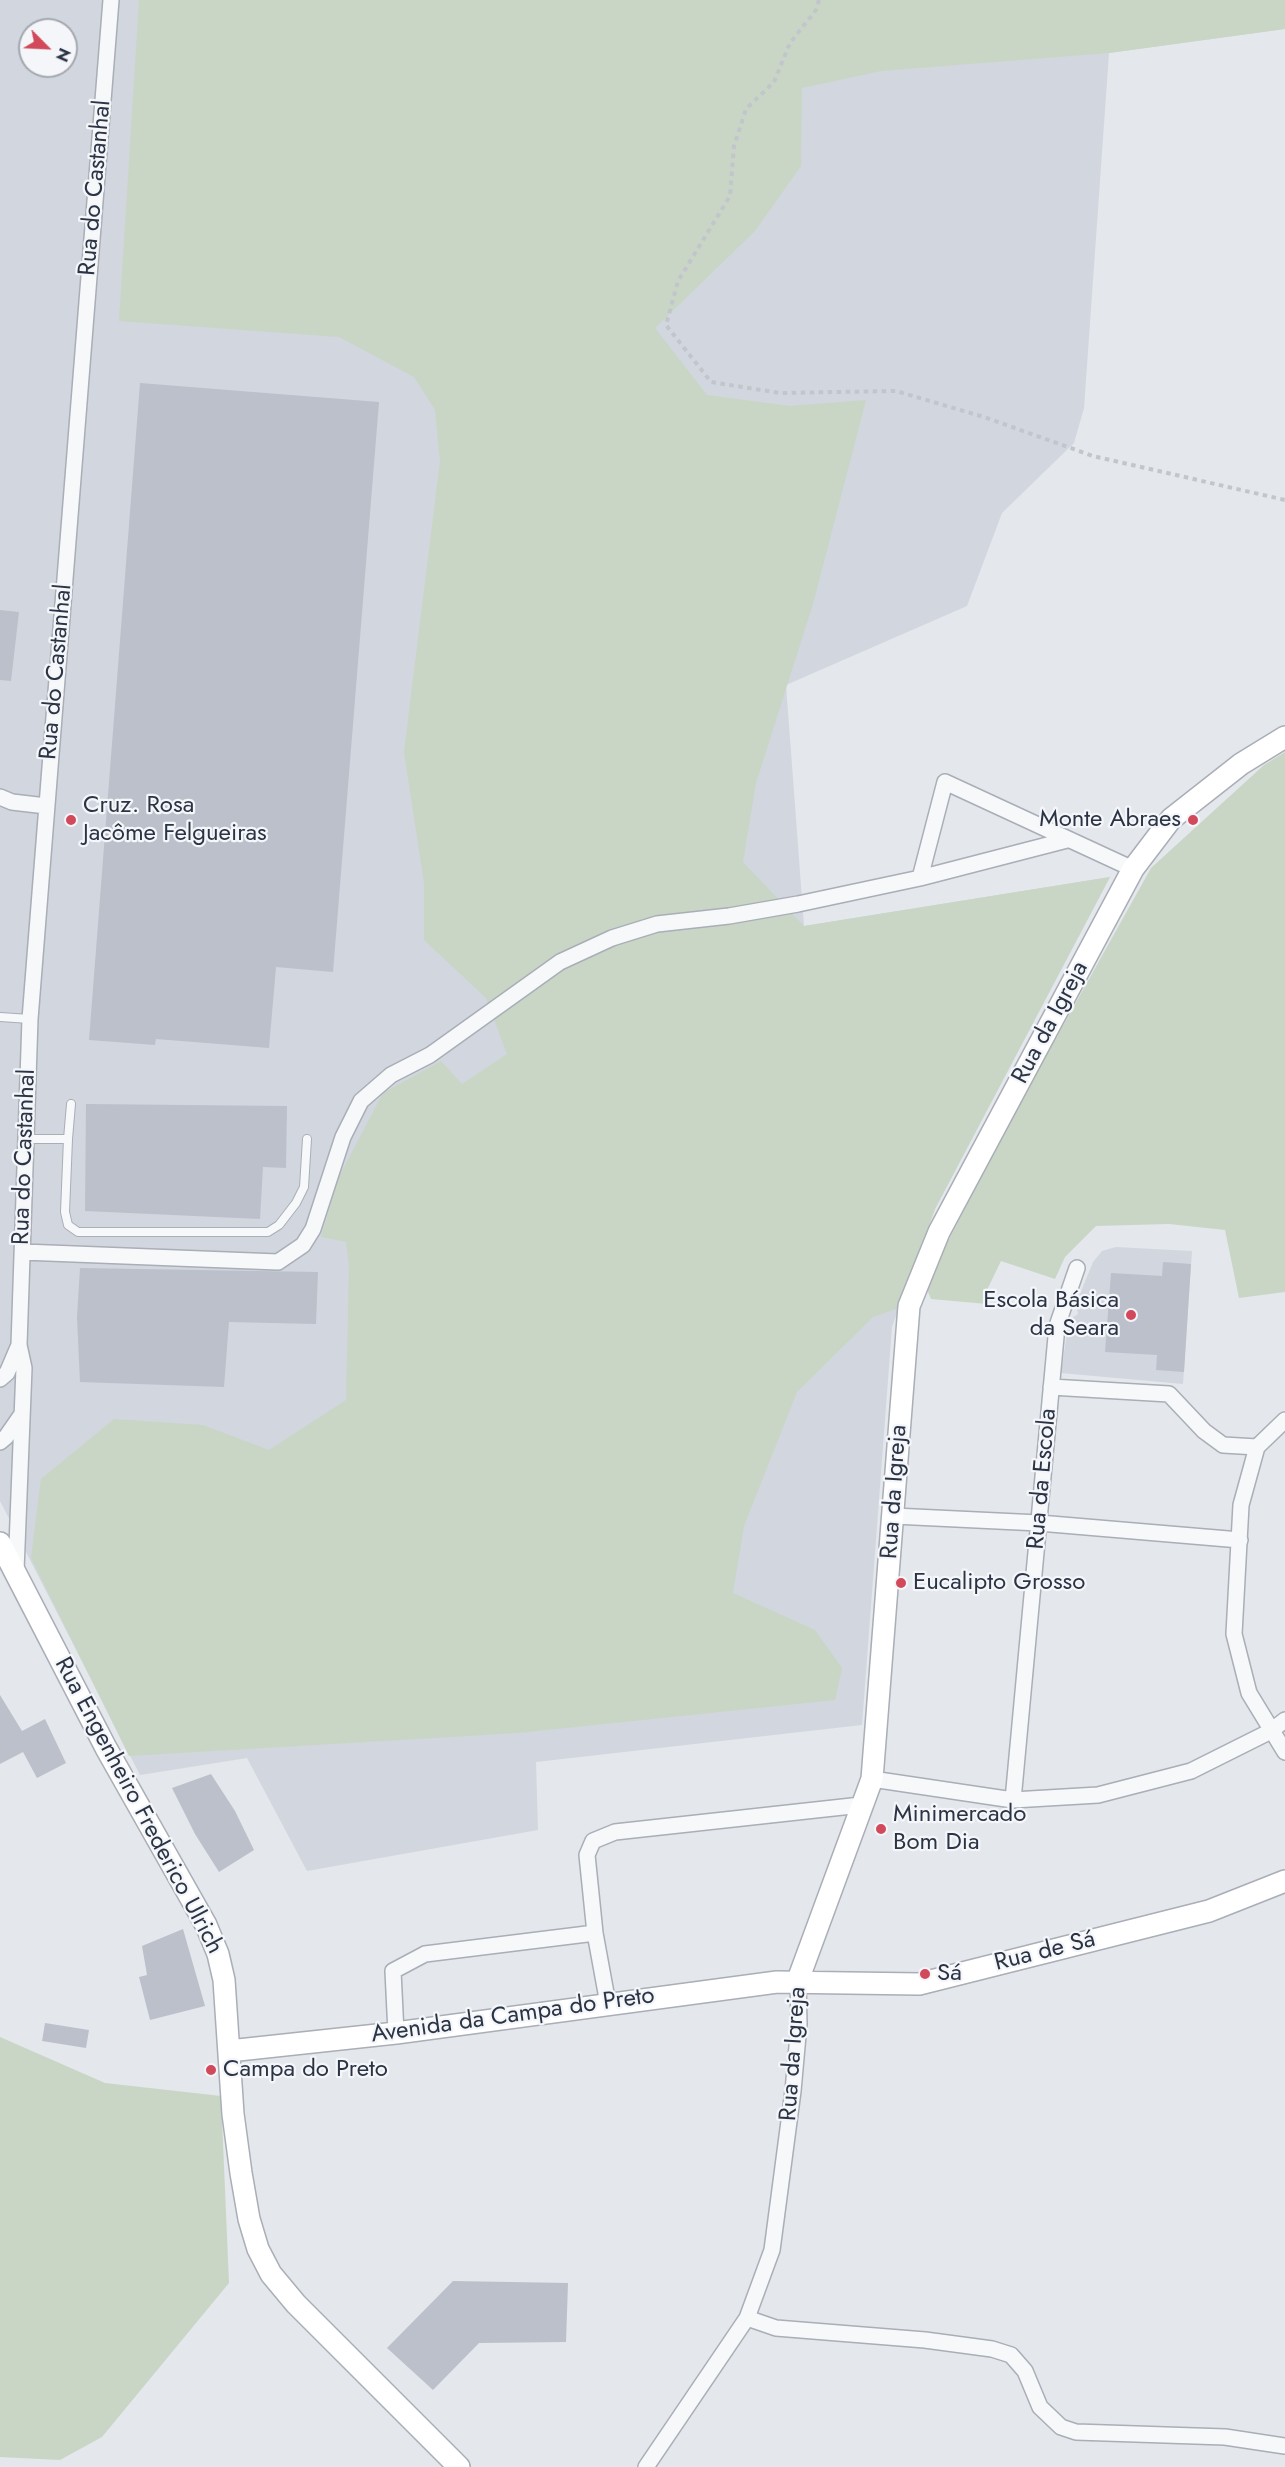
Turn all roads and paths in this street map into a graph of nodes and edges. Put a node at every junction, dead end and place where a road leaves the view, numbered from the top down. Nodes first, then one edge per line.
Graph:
1 (111, 0) edge
2 (819, 0) edge
3 (1285, 500) edge
4 (1285, 737) edge
5 (0, 797) edge
6 (46, 806) junction
7 (1067, 840) junction
8 (1133, 869) junction
9 (920, 878) junction
10 (0, 1017) edge
11 (30, 1019) junction
12 (70, 1104) dead end
13 (26, 1138) junction
14 (68, 1139) junction
15 (307, 1139) dead end
16 (22, 1252) junction
17 (1077, 1268) dead end
18 (19, 1345) junction
19 (0, 1379) edge
20 (1051, 1387) junction
21 (22, 1413) junction
22 (1285, 1420) edge
23 (0, 1442) edge
24 (1257, 1447) junction
25 (894, 1516) junction
26 (1039, 1523) junction
27 (1240, 1540) junction
28 (0, 1543) edge
29 (16, 1573) junction
30 (1285, 1720) edge
31 (1271, 1731) junction
32 (1285, 1752) edge
33 (872, 1779) junction
34 (1013, 1800) junction
35 (861, 1805) junction
36 (1285, 1881) edge
37 (595, 1933) junction
38 (798, 1980) junction
39 (608, 2004) junction
40 (396, 2033) junction
41 (229, 2051) junction
42 (747, 2318) junction
43 (1285, 2446) edge
44 (459, 2467) edge
45 (646, 2467) edge

1 - 6 street, Rua do Castanhal
2 - 3 path
4 - 8 street, Rua da Igreja
5 - 6 street
6 - 11 street, Rua do Castanhal
7 - 8 street
7 - 9 street
7 - 9 street
8 - 25 street, Rua da Igreja
9 - 16 street
10 - 11 lane
11 - 13 street, Rua do Castanhal
12 - 14 lane
13 - 14 lane
13 - 16 street, Rua do Castanhal
14 - 15 lane
16 - 18 street, Rua do Castanhal
17 - 20 street, Rua da Escola
18 - 19 street, Rua do Castanhal
18 - 21 street, Rua do Castanhal
20 - 24 street
20 - 26 street, Rua da Escola
21 - 23 street
21 - 29 street, Rua do Castanhal
22 - 24 street
24 - 27 street
25 - 26 street
25 - 33 street, Rua da Igreja
26 - 27 street
26 - 34 street, Rua da Escola
27 - 31 street
28 - 29 street, Rua Engenheiro Frederico Ulrich
29 - 41 street, Rua Engenheiro Frederico Ulrich
30 - 31 street
31 - 32 street
31 - 34 street
33 - 34 street
33 - 35 street, Rua da Igreja
35 - 37 street
35 - 38 street, Rua da Igreja
36 - 38 street, Rua de Sá
37 - 39 street
37 - 40 street
38 - 39 street, Avenida da Campa do Preto
38 - 42 street, Rua da Igreja
39 - 40 street, Avenida da Campa do Preto
40 - 41 street, Avenida da Campa do Preto
41 - 44 street, Rua Engenheiro Frederico Ulrich
42 - 43 street
42 - 45 street, Rua da Igreja

